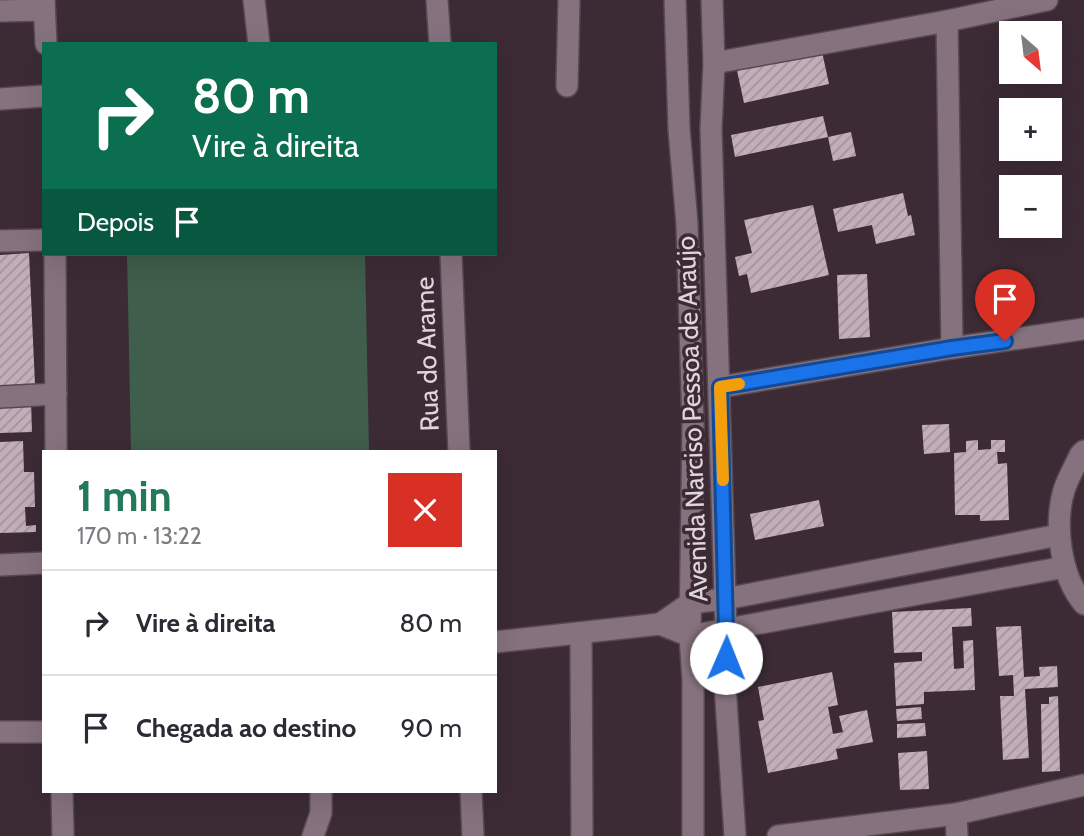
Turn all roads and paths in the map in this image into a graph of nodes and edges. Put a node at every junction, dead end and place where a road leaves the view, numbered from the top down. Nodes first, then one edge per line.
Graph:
1 (254, 0) edge
2 (437, 0) edge
3 (569, 0) edge
4 (675, 0) edge
5 (712, 0) edge
6 (1047, 0) edge
7 (44, 5) edge
8 (0, 11) edge
9 (947, 21) junction
10 (46, 42) edge
11 (259, 42) edge
12 (440, 42) edge
13 (714, 63) junction
14 (567, 86) dead end
15 (42, 96) edge
16 (0, 99) edge
17 (42, 240) edge
18 (0, 241) edge
19 (55, 256) edge
20 (450, 256) edge
21 (1084, 330) edge
22 (952, 348) junction
23 (720, 387) junction
24 (56, 394) junction
25 (0, 397) edge
26 (55, 450) edge
27 (459, 450) edge
28 (1084, 451) edge
29 (1059, 535) junction
30 (42, 563) edge
31 (0, 565) edge
32 (1065, 567) junction
33 (726, 599) junction
34 (691, 603) junction
35 (1084, 604) edge
36 (660, 624) junction
37 (726, 631) junction
38 (581, 633) junction
39 (690, 636) junction
40 (497, 642) edge
41 (0, 732) edge
42 (42, 732) edge
43 (1084, 785) edge
44 (62, 793) edge
45 (321, 793) edge
46 (471, 793) edge
47 (956, 814) junction
48 (62, 836) edge
49 (313, 836) edge
50 (473, 836) edge
51 (582, 836) edge
52 (693, 836) edge
53 (735, 836) edge
54 (778, 836) edge
55 (957, 836) edge

1 - 11 street
2 - 12 street
3 - 14 street
4 - 34 street, Avenida Narciso Pessoa de Araújo
5 - 13 street, Avenida Narciso Pessoa de Araújo
6 - 9 street
7 - 8 street
7 - 10 street
9 - 13 street
9 - 22 street
13 - 23 street, Avenida Narciso Pessoa de Araújo
15 - 16 street
17 - 18 street
19 - 24 street
20 - 27 street, Rua do Arame
21 - 22 street
22 - 23 street
23 - 33 street, Avenida Narciso Pessoa de Araújo
24 - 25 street
24 - 26 street
28 - 29 street
29 - 32 street
29 - 33 street
30 - 31 street
32 - 35 street
32 - 37 street
33 - 34 street
33 - 37 street, Avenida Narciso Pessoa de Araújo
34 - 36 street
34 - 39 street, Avenida Narciso Pessoa de Araújo
36 - 38 street
36 - 39 street
37 - 39 street
37 - 53 street, Avenida Narciso Pessoa de Araújo
38 - 40 street
38 - 51 street
39 - 52 street, Avenida Narciso Pessoa de Araújo
41 - 42 street
43 - 47 street
44 - 48 street
45 - 49 street
46 - 50 street
47 - 54 street
47 - 55 street

